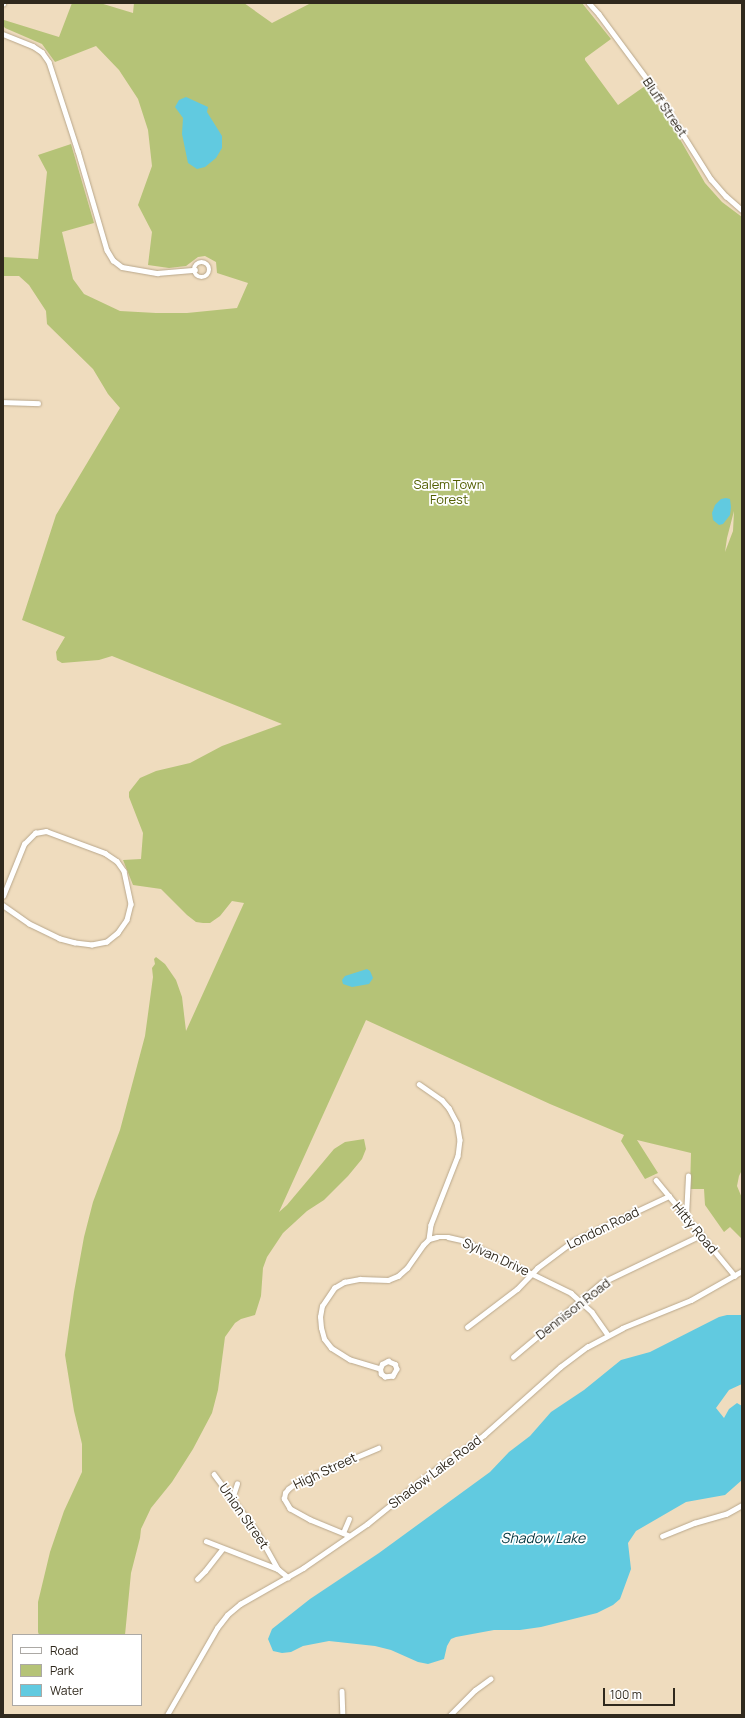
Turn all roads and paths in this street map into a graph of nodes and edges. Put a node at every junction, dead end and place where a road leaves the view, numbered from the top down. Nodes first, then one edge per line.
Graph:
1 (589, 3) edge
2 (3, 34) edge
3 (742, 210) edge
4 (195, 270) dead end
5 (3, 402) edge
6 (38, 403) dead end
7 (3, 896) edge
8 (3, 906) edge
9 (419, 1084) dead end
10 (688, 1176) dead end
11 (656, 1180) dead end
12 (669, 1196) junction
13 (686, 1216) junction
14 (701, 1234) junction
15 (429, 1239) junction
16 (742, 1270) edge
17 (532, 1274) junction
18 (735, 1276) junction
19 (580, 1300) junction
20 (467, 1327) dead end
21 (608, 1335) junction
22 (513, 1357) dead end
23 (380, 1369) dead end
24 (378, 1448) dead end
25 (214, 1474) dead end
26 (237, 1484) dead end
27 (232, 1499) junction
28 (742, 1506) edge
29 (349, 1520) dead end
30 (343, 1533) junction
31 (349, 1536) junction
32 (662, 1536) dead end
33 (206, 1541) dead end
34 (222, 1548) junction
35 (278, 1569) junction
36 (288, 1578) junction
37 (197, 1579) dead end
38 (490, 1679) dead end
39 (342, 1691) dead end
40 (168, 1715) edge
41 (343, 1715) edge
42 (450, 1715) edge

1 - 3 street, Bluff Street
2 - 4 street
5 - 6 street
7 - 8 street
9 - 15 street
10 - 13 street
11 - 12 street, Hitty Road
12 - 13 street, Hitty Road
12 - 17 street, London Road
13 - 14 street, Hitty Road
14 - 18 street, Hitty Road
14 - 19 street, Dennison Road
15 - 17 street, Sylvan Drive
15 - 23 street
16 - 18 street, Shadow Lake Road
17 - 19 street, Sylvan Drive
17 - 20 street, London Road
18 - 21 street, Shadow Lake Road
19 - 21 street, Sylvan Drive
19 - 22 street, Dennison Road
21 - 31 street, Shadow Lake Road
24 - 30 street, High Street
25 - 27 street, Union Street
26 - 27 street
27 - 35 street, Union Street
28 - 32 street
29 - 30 street
30 - 31 street, High Street
31 - 36 street, Shadow Lake Road
33 - 34 street
34 - 35 street
34 - 37 street
35 - 36 street, Union Street
36 - 40 street, Shadow Lake Road
38 - 42 street
39 - 41 street

